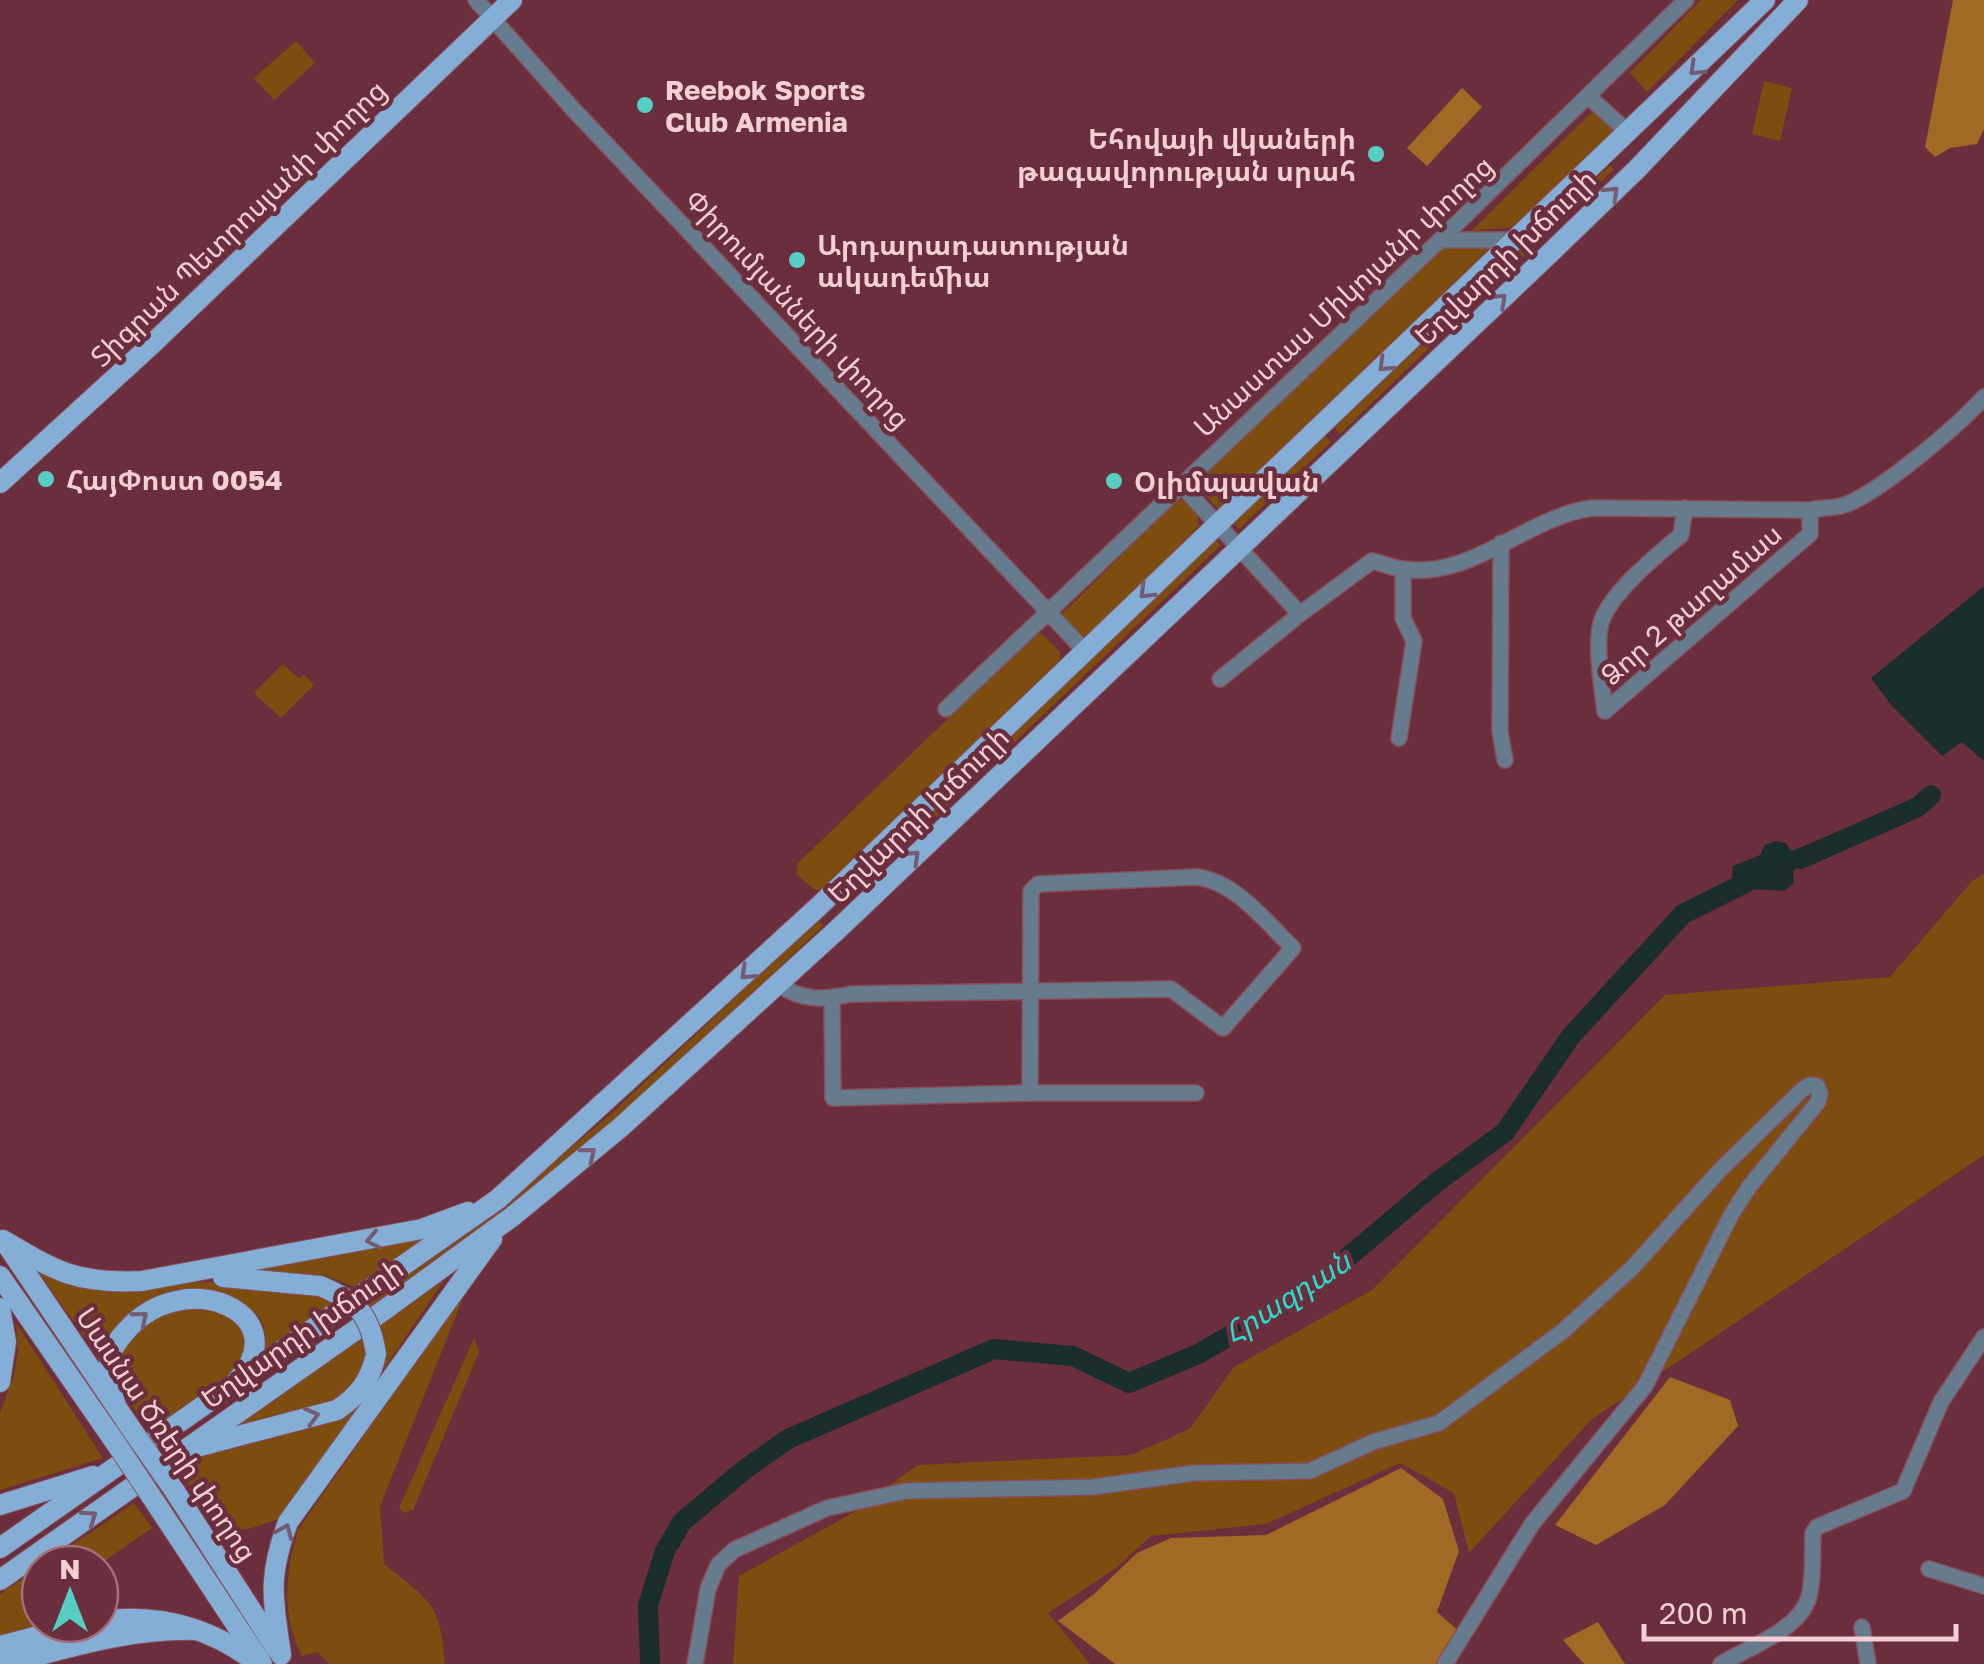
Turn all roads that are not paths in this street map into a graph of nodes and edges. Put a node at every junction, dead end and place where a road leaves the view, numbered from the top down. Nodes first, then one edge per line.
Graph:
1 (512, 0) edge
2 (1686, 0) edge
3 (1765, 0) edge
4 (1798, 0) edge
5 (490, 8) edge
6 (1589, 96) junction
7 (1658, 106) junction
8 (1677, 126) junction
9 (1629, 133) junction
10 (1440, 240) junction
11 (1516, 240) junction
12 (1984, 398) edge
13 (0, 480) edge
14 (1181, 485) junction
15 (1685, 508) junction
16 (1810, 510) junction
17 (1216, 524) junction
18 (1500, 543) junction
19 (1238, 548) junction
20 (1402, 569) junction
21 (1048, 612) junction
22 (1300, 614) junction
23 (1084, 650) junction
24 (1220, 679) dead end
25 (946, 709) dead end
26 (1399, 738) dead end
27 (1505, 760) dead end
28 (818, 906) junction
29 (837, 930) junction
30 (778, 984) junction
31 (1030, 991) junction
32 (832, 998) junction
33 (1196, 1092) dead end
34 (1030, 1093) junction
35 (498, 1199) junction
36 (513, 1216) junction
37 (1, 1238) edge
38 (0, 1276) edge
39 (172, 1278) junction
40 (0, 1308) edge
41 (1984, 1337) edge
42 (0, 1382) edge
43 (232, 1386) junction
44 (115, 1402) junction
45 (126, 1439) junction
46 (184, 1450) junction
47 (114, 1469) junction
48 (0, 1505) edge
49 (0, 1548) edge
50 (1930, 1568) dead end
51 (0, 1580) edge
52 (1984, 1586) edge
53 (120, 1618) edge
54 (1862, 1627) dead end
55 (197, 1630) junction
56 (272, 1662) edge
57 (7, 1664) edge
58 (695, 1664) edge
59 (1445, 1664) edge
60 (1722, 1664) edge
61 (1868, 1664) edge

1 - 5 main road, Տիգրան Պետրոսյանի փողոց
2 - 6 street, Անաստաս Միկոյանի փողոց
3 -> 7 main road, Եղվարդի խճուղի
4 - 8 main road, Եղվարդի խճուղի
5 - 13 main road, Տիգրան Պետրոսյանի փողոց
5 - 21 street, Փիրումյանների փողոց
6 - 9 street
6 - 10 street, Անաստաս Միկոյանի փողոց
7 - 8 main road
7 - 9 main road, Եղվարդի խճուղի
19 -> 8 main road, Եղվարդի խճուղի
9 - 11 main road, Եղվարդի խճուղի
10 - 11 street
10 - 14 street, Անաստաս Միկոյանի փողոց
11 -> 17 main road, Եղվարդի խճուղի
12 - 16 street
14 - 17 street
14 - 21 street, Անաստաս Միկոյանի փողոց
15 - 16 street, Ձոր 2 թաղամաս
15 - 16 street, Ձոր 2 թաղամաս
15 - 18 street, Ձոր 2 թաղամաս
17 - 19 street
17 -> 23 main road, Եղվարդի խճուղի
18 - 20 street, Ձոր 2 թաղամաս
18 - 27 street
19 - 22 street
29 -> 19 main road, Եղվարդի խճուղի
20 - 22 street, Ձոր 2 թաղամաս
20 - 26 street
21 - 23 street, Փիրումյանների փողոց
21 - 25 street, Անաստաս Միկոյանի փողոց
22 - 24 street
23 - 28 main road, Եղվարդի խճուղի
28 - 29 main road
28 -> 35 main road, Եղվարդի խճուղի
29 - 30 main road, Եղվարդի խճուղի
30 - 32 street
36 -> 30 main road, Եղվարդի խճուղի
31 - 31 street
31 - 32 street
31 - 34 street
32 - 34 street
33 - 34 street
35 -> 39 main road
35 - 43 main road, Եղվարդի խճուղի
36 - 46 main road, Եղվարդի խճուղի
56 -> 36 main road
37 - 39 main road
37 - 44 main road, Սասնա Ծռերի փողոց
38 - 45 main road, Սասնա Ծռերի փողոց
46 -> 39 main road, bridge
40 - 42 main road
41 - 60 street
44 -> 43 main road
43 - 47 main road, Եղվարդի խճուղի
44 - 45 main road, Սասնա Ծռերի փողոց
45 - 56 main road, Սասնա Ծռերի փողոց, bridge
45 - 56 main road, Սասնա Ծռերի փողոց, bridge
51 -> 46 main road, Եղվարդի խճուղի
47 - 48 main road
47 - 49 main road, Եղվարդի խճուղի
50 - 52 street
53 - 55 main road
54 - 61 street
55 - 56 main road
55 - 57 main road
58 - 59 street

